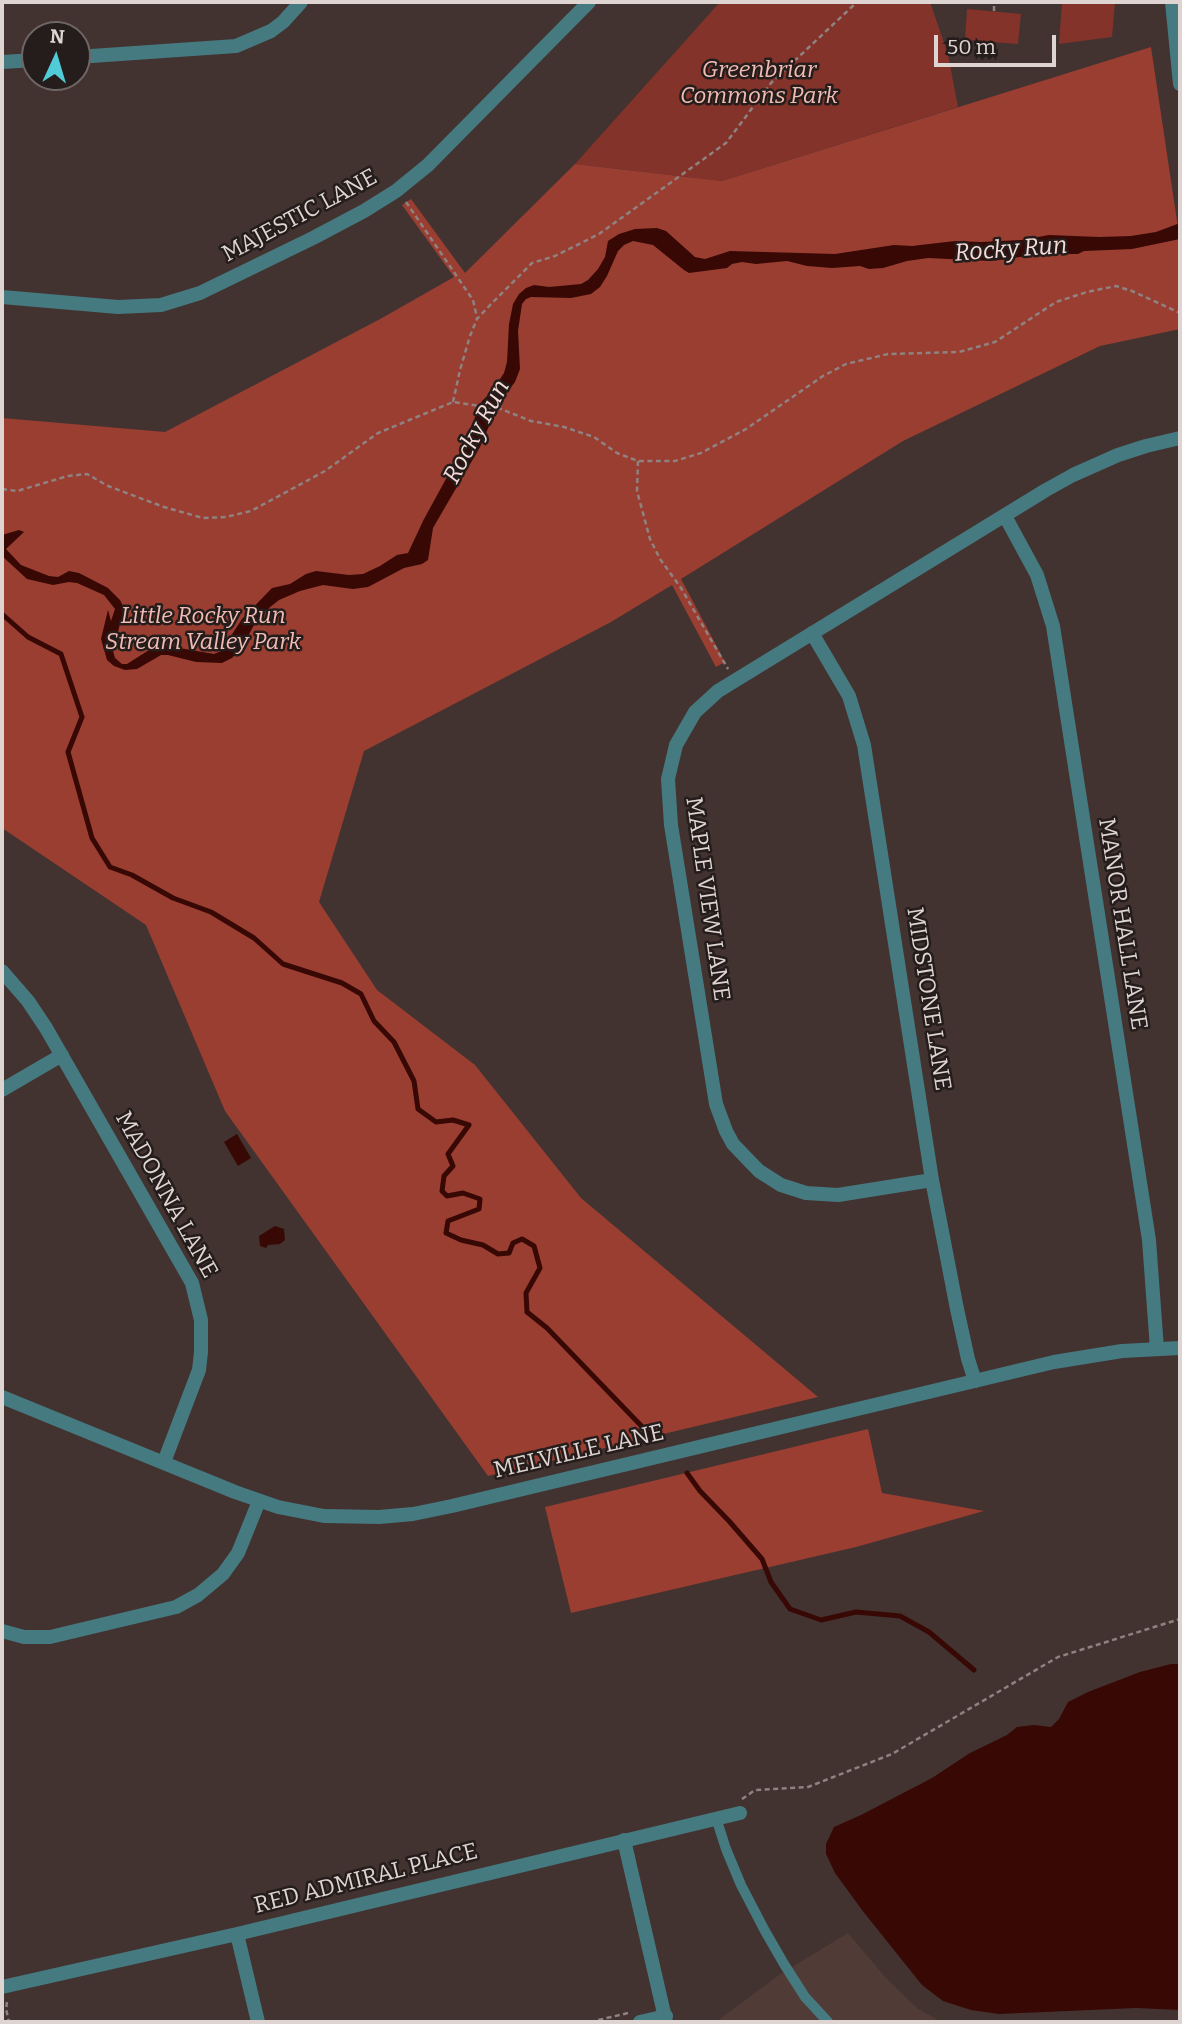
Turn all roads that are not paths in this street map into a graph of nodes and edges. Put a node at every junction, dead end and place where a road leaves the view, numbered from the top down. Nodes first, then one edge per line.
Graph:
1 (301, 2) edge
2 (589, 2) edge
3 (1172, 2) edge
4 (91, 56) edge
5 (21, 61) edge
6 (2, 62) edge
7 (1180, 84) edge
8 (2, 297) edge
9 (1180, 438) edge
10 (1005, 516) junction
11 (812, 633) junction
12 (2, 971) edge
13 (61, 1055) junction
14 (2, 1090) edge
15 (932, 1180) junction
16 (1157, 1349) junction
17 (1180, 1349) edge
18 (975, 1381) junction
19 (2, 1397) edge
20 (164, 1462) junction
21 (259, 1500) junction
22 (2, 1631) edge
23 (740, 1813) road end
24 (716, 1818) junction
25 (624, 1840) junction
26 (237, 1934) junction
27 (2, 1987) edge
28 (637, 2017) edge
29 (666, 2019) edge
30 (258, 2022) edge
31 (828, 2022) edge

1 - 4 street
2 - 8 street, MAJESTIC LANE
3 - 7 street
5 - 6 street
9 - 10 street, MAPLE VIEW LANE
10 - 11 street, MAPLE VIEW LANE
10 - 16 street, MANOR HALL LANE
11 - 15 street, MIDSTONE LANE
11 - 15 street, MAPLE VIEW LANE
12 - 13 street, MADONNA LANE
13 - 14 street
13 - 20 street, MADONNA LANE
15 - 18 street, MIDSTONE LANE
16 - 17 street, MELVILLE LANE
16 - 18 street, MELVILLE LANE
18 - 21 street, MELVILLE LANE
19 - 20 street, MELVILLE LANE
20 - 21 street, MELVILLE LANE
21 - 22 street
23 - 24 street, RED ADMIRAL PLACE
24 - 25 street, RED ADMIRAL PLACE
24 - 31 lane
25 - 26 street, RED ADMIRAL PLACE
25 - 29 street
26 - 27 street, RED ADMIRAL PLACE
26 - 30 street
28 - 29 street

